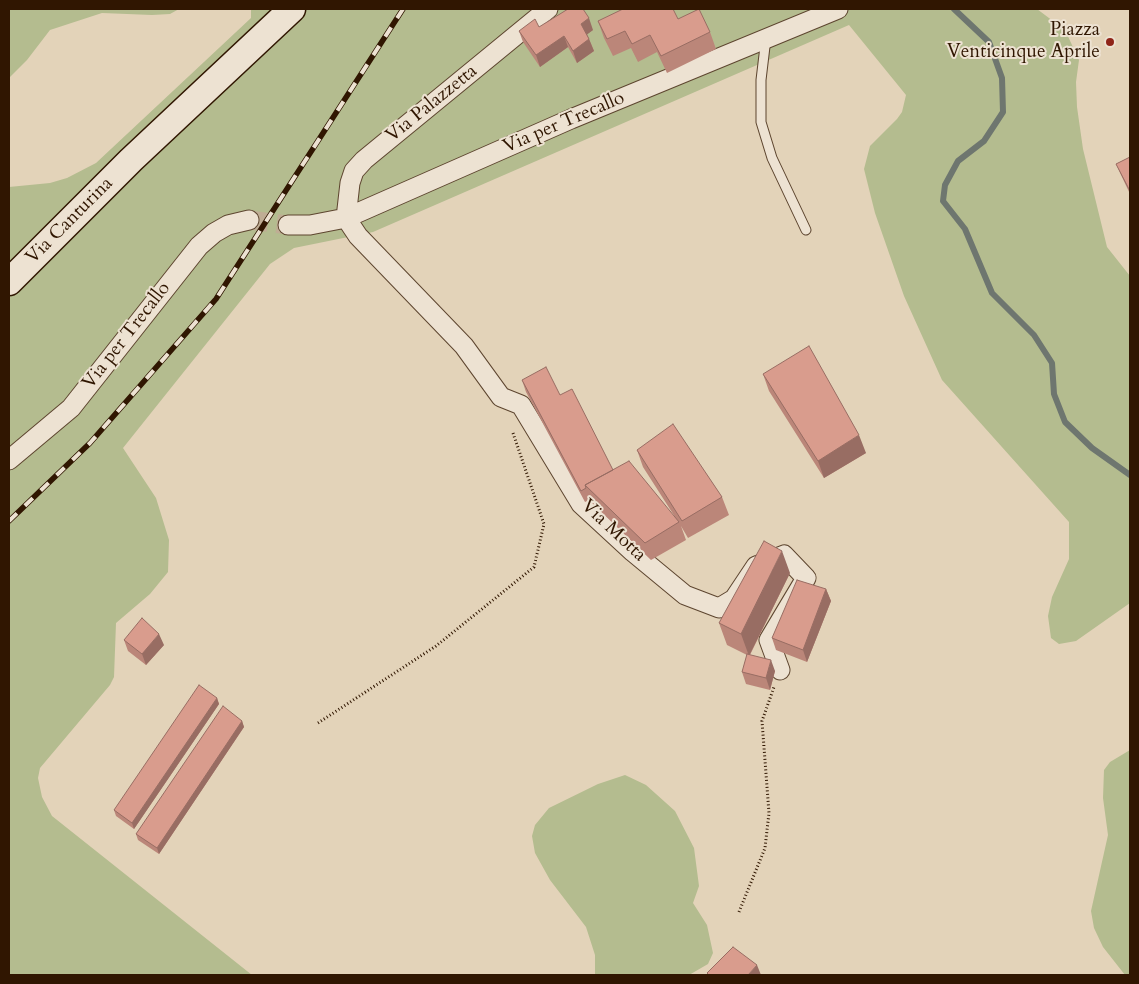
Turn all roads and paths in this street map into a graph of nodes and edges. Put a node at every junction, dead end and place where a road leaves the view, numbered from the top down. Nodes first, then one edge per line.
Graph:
1 (292, 9) edge
2 (548, 9) edge
3 (838, 9) edge
4 (766, 38) junction
5 (346, 218) junction
6 (249, 220) tunnel mouth
7 (288, 226) tunnel mouth
8 (806, 230) dead end
9 (9, 282) edge
10 (501, 397) junction
11 (9, 460) edge
12 (780, 670) joint
13 (318, 724) dead end
14 (739, 912) dead end

1 - 9 main road, Via Canturina
2 - 5 street, Via Palazzetta
3 - 4 street, Via per Trecallo
4 - 5 street, Via per Trecallo
4 - 8 lane
5 - 7 street, Via per Trecallo
5 - 10 street, Via Motta
6 - 11 street, Via per Trecallo
10 - 12 street, Via Motta
10 - 13 path
12 - 14 path

